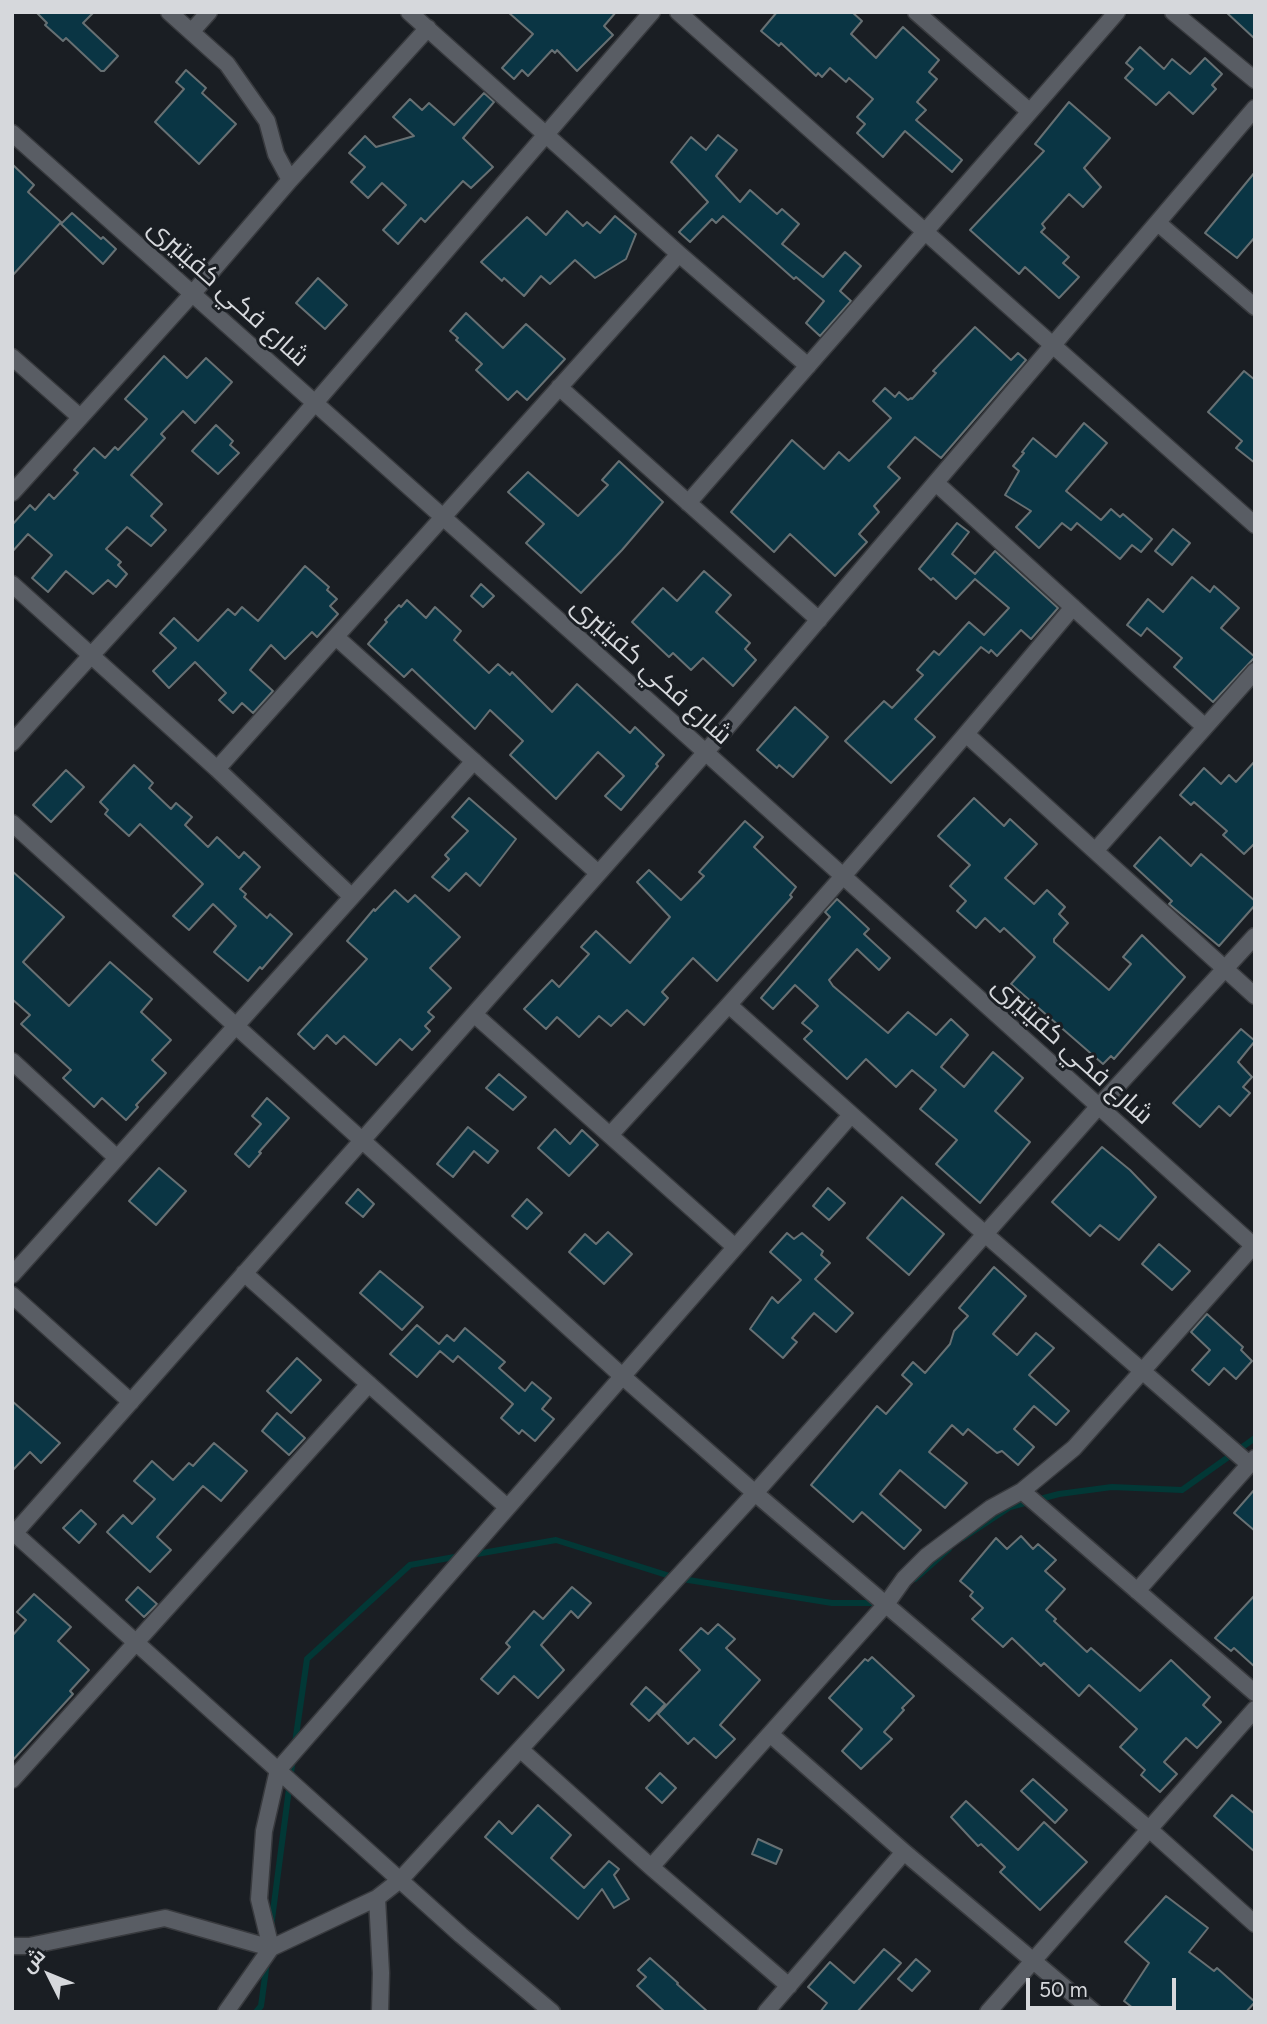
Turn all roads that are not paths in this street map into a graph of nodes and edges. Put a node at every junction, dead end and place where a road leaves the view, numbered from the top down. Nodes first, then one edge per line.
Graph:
1 (169, 12) edge
2 (209, 12) edge
3 (409, 12) edge
4 (652, 12) edge
5 (678, 12) edge
6 (916, 12) edge
7 (1117, 12) edge
8 (1173, 12) edge
9 (428, 28) junction
10 (192, 31) junction
11 (1255, 80) edge
12 (1255, 108) edge
13 (1029, 111) junction
14 (12, 133) edge
15 (546, 133) junction
16 (290, 180) junction
17 (1158, 223) junction
18 (925, 233) junction
19 (679, 254) junction
20 (192, 293) junction
21 (1255, 307) edge
22 (1053, 347) junction
23 (12, 357) edge
24 (808, 366) junction
25 (559, 387) junction
26 (315, 404) junction
27 (80, 417) junction
28 (936, 483) junction
29 (12, 493) edge
30 (688, 502) junction
31 (443, 518) junction
32 (1255, 525) edge
33 (12, 584) edge
34 (1073, 607) junction
35 (818, 620) junction
36 (336, 637) junction
37 (90, 654) junction
38 (1255, 671) edge
39 (1205, 727) junction
40 (966, 734) junction
41 (12, 743) edge
42 (705, 753) junction
43 (474, 761) junction
44 (217, 769) junction
45 (12, 823) edge
46 (1095, 851) junction
47 (598, 873) junction
48 (841, 876) junction
49 (351, 896) junction
50 (1255, 936) edge
51 (1224, 970) junction
52 (1255, 996) edge
53 (730, 1006) junction
54 (474, 1014) junction
55 (236, 1025) junction
56 (12, 1061) edge
57 (1098, 1107) junction
58 (851, 1115) junction
59 (610, 1135) junction
60 (362, 1140) junction
61 (117, 1158) junction
62 (985, 1234) junction
63 (1254, 1246) edge
64 (735, 1247) junction
65 (244, 1273) junction
66 (12, 1275) edge
67 (12, 1295) edge
68 (1141, 1371) junction
69 (621, 1376) junction
70 (369, 1384) junction
71 (131, 1402) junction
72 (1252, 1461) edge
73 (1022, 1491) junction
74 (755, 1493) junction
75 (507, 1507) junction
76 (13, 1533) edge
77 (1136, 1591) junction
78 (887, 1603) junction
79 (137, 1643) junction
80 (1255, 1693) edge
81 (1255, 1709) edge
82 (771, 1734) junction
83 (520, 1749) junction
84 (278, 1770) junction
85 (12, 1780) edge
86 (1149, 1829) junction
87 (904, 1853) junction
88 (651, 1867) junction
89 (400, 1880) junction
90 (377, 1898) junction
91 (1255, 1924) edge
92 (12, 1946) edge
93 (271, 1948) junction
94 (1033, 1960) junction
95 (789, 1986) junction
96 (226, 2012) edge
97 (380, 2012) edge
98 (552, 2012) edge
99 (766, 2012) edge
100 (988, 2012) edge
101 (1094, 2012) edge

1 - 10 street
2 - 10 street
3 - 9 street
4 - 15 street
5 - 18 street
6 - 13 street
7 - 13 street
8 - 11 street
9 - 15 street
9 - 16 street
10 - 16 street
12 - 17 street
13 - 18 street
14 - 20 street, شارع فكي كفيتيرى
15 - 19 street
15 - 26 street
16 - 20 street
17 - 21 street
17 - 22 street
18 - 22 street
18 - 24 street
19 - 24 street
19 - 25 street
20 - 26 street, شارع فكي كفيتيرى
20 - 27 street
22 - 28 street
22 - 32 street
23 - 27 street
24 - 30 street
25 - 30 street
25 - 31 street
26 - 31 street, شارع فكي كفيتيرى
26 - 37 street
27 - 29 street
28 - 34 street
28 - 35 street
30 - 35 street
31 - 36 street
31 - 42 street, شارع فكي كفيتيرى
33 - 37 street
34 - 39 street
34 - 40 street
35 - 42 street
36 - 43 street
36 - 44 street
37 - 41 street
37 - 44 street
38 - 39 street
39 - 46 street
40 - 46 street
40 - 48 street
42 - 47 street
42 - 48 street, شارع فكي كفيتيرى
43 - 47 street
43 - 49 street
44 - 49 street
45 - 55 street
46 - 51 street
47 - 54 street
48 - 53 street
48 - 57 street, شارع فكي كفيتيرى
49 - 55 street
50 - 51 street
51 - 52 street
51 - 57 street
53 - 58 street
53 - 59 street
54 - 59 street
54 - 60 street
55 - 60 street
55 - 61 street
56 - 61 street
57 - 62 street
57 - 63 street, شارع فكي كفيتيرى
58 - 62 street
58 - 64 street
59 - 64 street
60 - 65 street
60 - 69 street
61 - 66 street
62 - 68 street
62 - 74 street
63 - 68 street
64 - 69 street
65 - 70 street
65 - 71 street
67 - 71 street
68 - 72 street
68 - 73 street
69 - 74 street
69 - 75 street
70 - 75 street
70 - 79 street
71 - 76 street
72 - 77 street
73 - 77 street
73 - 78 street
74 - 78 street
74 - 83 street
75 - 84 street
76 - 79 street
77 - 80 street
78 - 82 street
78 - 86 street
79 - 84 street
79 - 85 street
81 - 86 street
82 - 87 street
82 - 88 street
83 - 88 street
83 - 89 street
84 - 89 street
84 - 93 street
86 - 91 street
86 - 94 street
87 - 94 street
87 - 95 street
88 - 95 street
89 - 90 street
89 - 98 street
90 - 93 street
90 - 97 street
92 - 93 street
93 - 96 street
94 - 100 street
94 - 101 street
95 - 99 street

